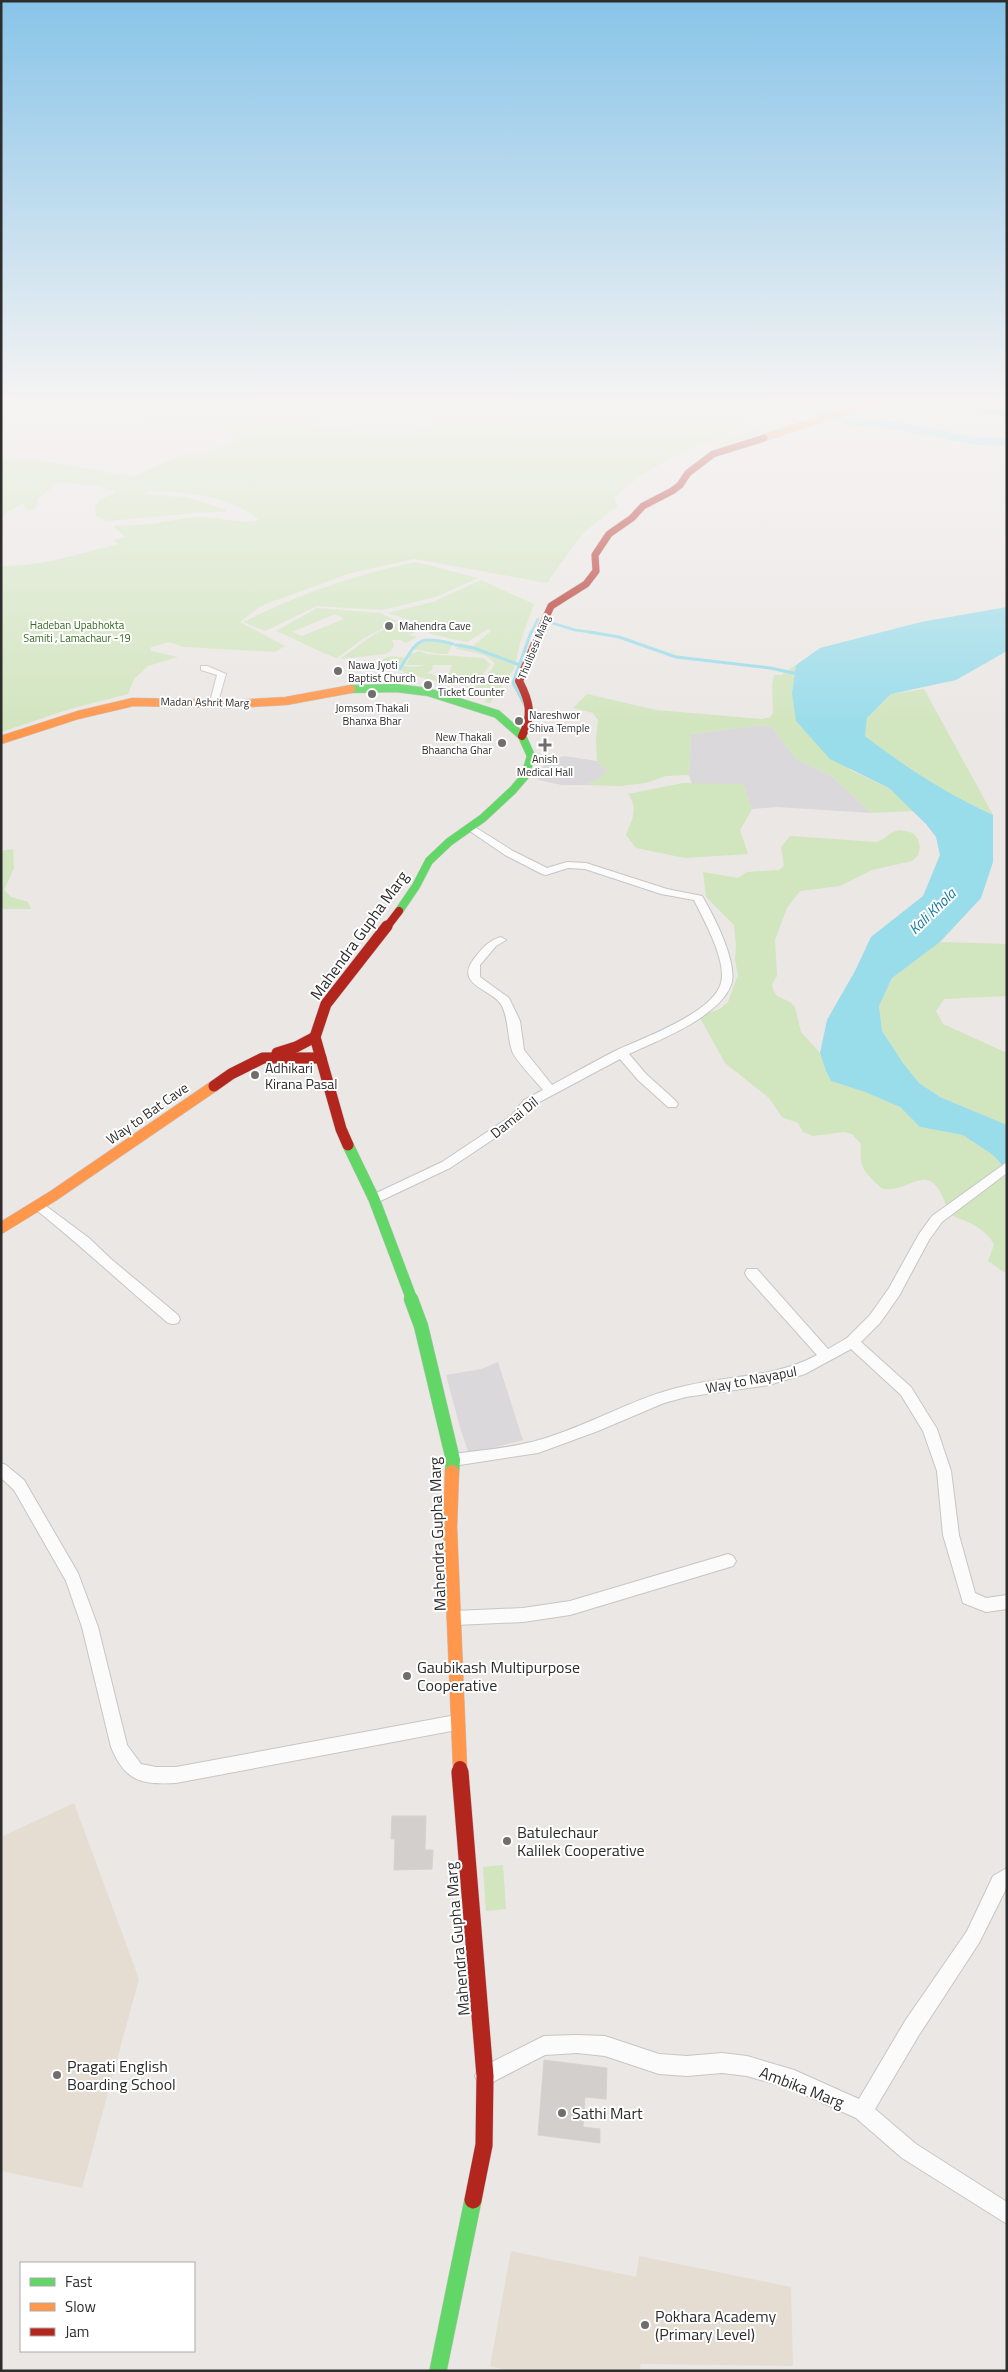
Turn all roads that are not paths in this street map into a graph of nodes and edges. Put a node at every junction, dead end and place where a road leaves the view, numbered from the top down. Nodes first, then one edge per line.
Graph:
1 (638, 512) edge
2 (204, 668) dead end
3 (201, 704) junction
4 (522, 736) junction
5 (1, 740) edge
6 (470, 827) junction
7 (501, 940) dead end
8 (315, 1037) junction
9 (621, 1053) junction
10 (262, 1058) junction
11 (321, 1058) junction
12 (550, 1090) junction
13 (672, 1104) dead end
14 (1004, 1168) edge
15 (374, 1199) junction
16 (38, 1205) junction
17 (1, 1228) edge
18 (752, 1273) dead end
19 (174, 1319) dead end
20 (852, 1342) junction
21 (826, 1356) junction
22 (453, 1460) junction
23 (1, 1469) edge
24 (728, 1562) dead end
25 (1007, 1602) edge
26 (455, 1618) junction
27 (456, 1723) junction
28 (1007, 1877) edge
29 (485, 2076) junction
30 (863, 2111) junction
31 (1007, 2214) edge
32 (438, 2371) edge

1 - 4 main road, Thulibesi Marg
2 - 3 street
3 - 4 main road, Madan Ashrit Marg
3 - 5 main road, Madan Ashrit Marg
4 - 6 main road, Mahendra Gupha Marg
6 - 8 main road, Mahendra Gupha Marg
6 - 9 street, Damai Dil
7 - 12 street
8 - 10 main road
8 - 11 main road, Mahendra Gupha Marg
9 - 12 street, Damai Dil
9 - 13 street
10 - 11 main road, Way to Bat Cave
10 - 16 main road, Way to Bat Cave
11 - 15 main road, Mahendra Gupha Marg
12 - 15 street, Damai Dil
14 - 20 street, Way to Nayapul
15 - 22 main road, Mahendra Gupha Marg
16 - 17 main road, Way to Bat Cave
16 - 19 street
18 - 21 street
20 - 21 street, Way to Nayapul
20 - 25 street
21 - 22 street, Way to Nayapul
22 - 26 main road, Mahendra Gupha Marg
23 - 27 street
24 - 26 street
26 - 27 main road, Mahendra Gupha Marg
27 - 29 main road, Mahendra Gupha Marg
28 - 30 street
29 - 30 street, Ambika Marg
29 - 32 main road, Mahendra Gupha Marg
30 - 31 street, Ambika Marg

